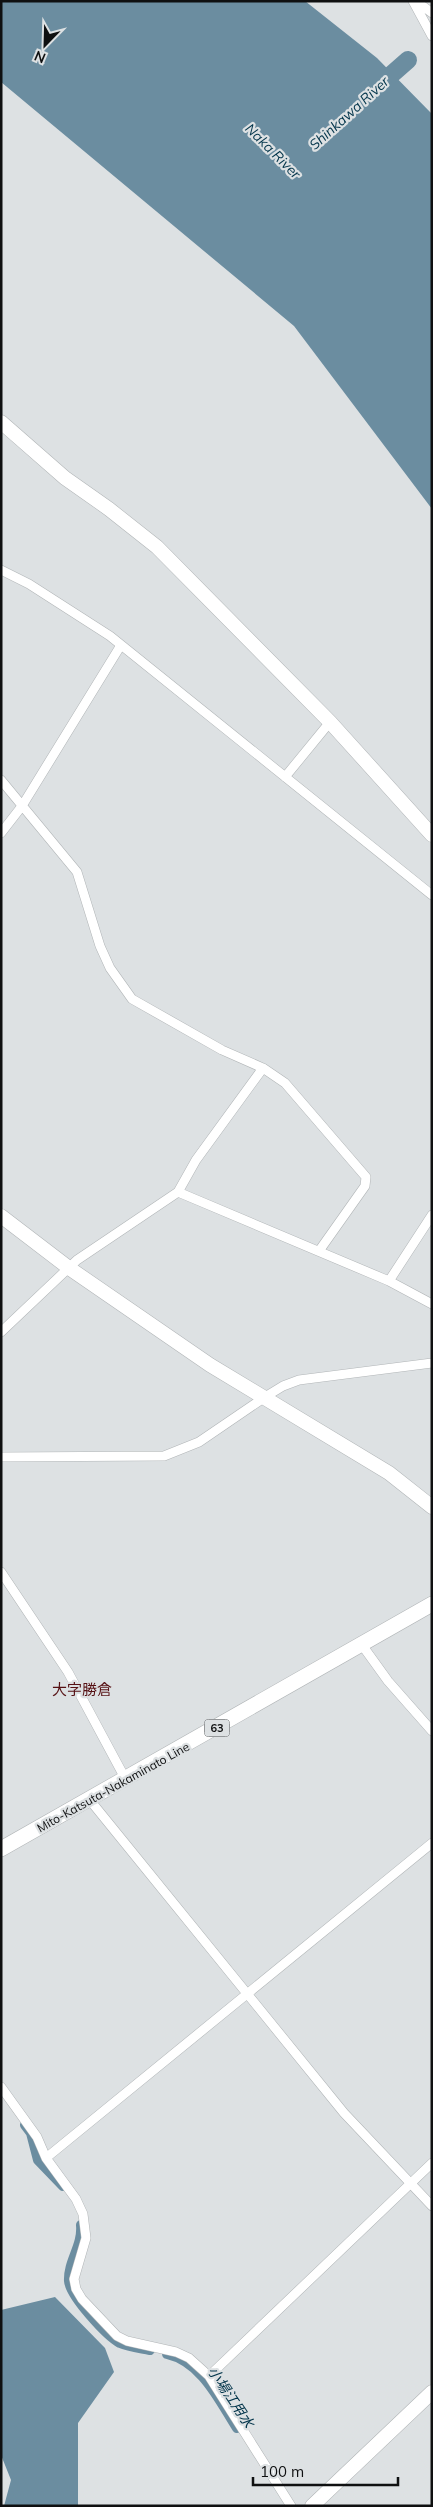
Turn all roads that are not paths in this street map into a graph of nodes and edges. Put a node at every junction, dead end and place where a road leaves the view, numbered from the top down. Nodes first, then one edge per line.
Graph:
1 (414, 1) edge
2 (432, 14) edge
3 (432, 36) edge
4 (1, 422) edge
5 (1, 570) edge
6 (121, 645) junction
7 (330, 722) junction
8 (285, 777) junction
9 (1, 780) edge
10 (22, 806) junction
11 (1, 833) edge
12 (432, 835) edge
13 (432, 895) edge
14 (263, 1068) junction
15 (178, 1192) junction
16 (432, 1215) edge
17 (1, 1216) edge
18 (319, 1251) junction
19 (69, 1268) junction
20 (389, 1281) junction
21 (432, 1304) edge
22 (1, 1332) edge
23 (432, 1363) edge
24 (265, 1397) junction
25 (1, 1457) edge
26 (432, 1508) edge
27 (1, 1572) edge
28 (432, 1604) edge
29 (362, 1645) junction
30 (432, 1731) edge
31 (126, 1780) junction
32 (89, 1800) junction
33 (432, 1843) edge
34 (1, 1849) edge
35 (246, 1995) junction
36 (1, 2087) edge
37 (46, 2158) junction
38 (432, 2163) edge
39 (410, 2184) junction
40 (432, 2206) edge
41 (209, 2376) junction
42 (432, 2392) edge
43 (291, 2506) edge
44 (312, 2506) edge

1 - 2 street
1 - 3 street
4 - 7 street
5 - 6 street
6 - 8 street
6 - 10 street
7 - 8 street
7 - 12 street
8 - 13 street
9 - 10 street
10 - 11 street
10 - 14 street
14 - 15 street
14 - 18 street
15 - 18 street
15 - 19 street
16 - 20 street
17 - 19 street
18 - 20 street
19 - 22 street
19 - 24 street
20 - 21 street
23 - 24 street
24 - 25 street
24 - 26 street
27 - 31 street
28 - 29 main road, Mito-Katsuta-Nakaminato Line / 63
29 - 30 street
29 - 31 main road, Mito-Katsuta-Nakaminato Line / 63
31 - 32 main road, Mito-Katsuta-Nakaminato Line / 63
32 - 34 main road, Mito-Katsuta-Nakaminato Line / 63
32 - 35 street
33 - 35 street
35 - 37 street
35 - 39 street
36 - 37 street
37 - 41 street
38 - 39 street
39 - 40 street
39 - 41 street
41 - 43 street
42 - 44 street

